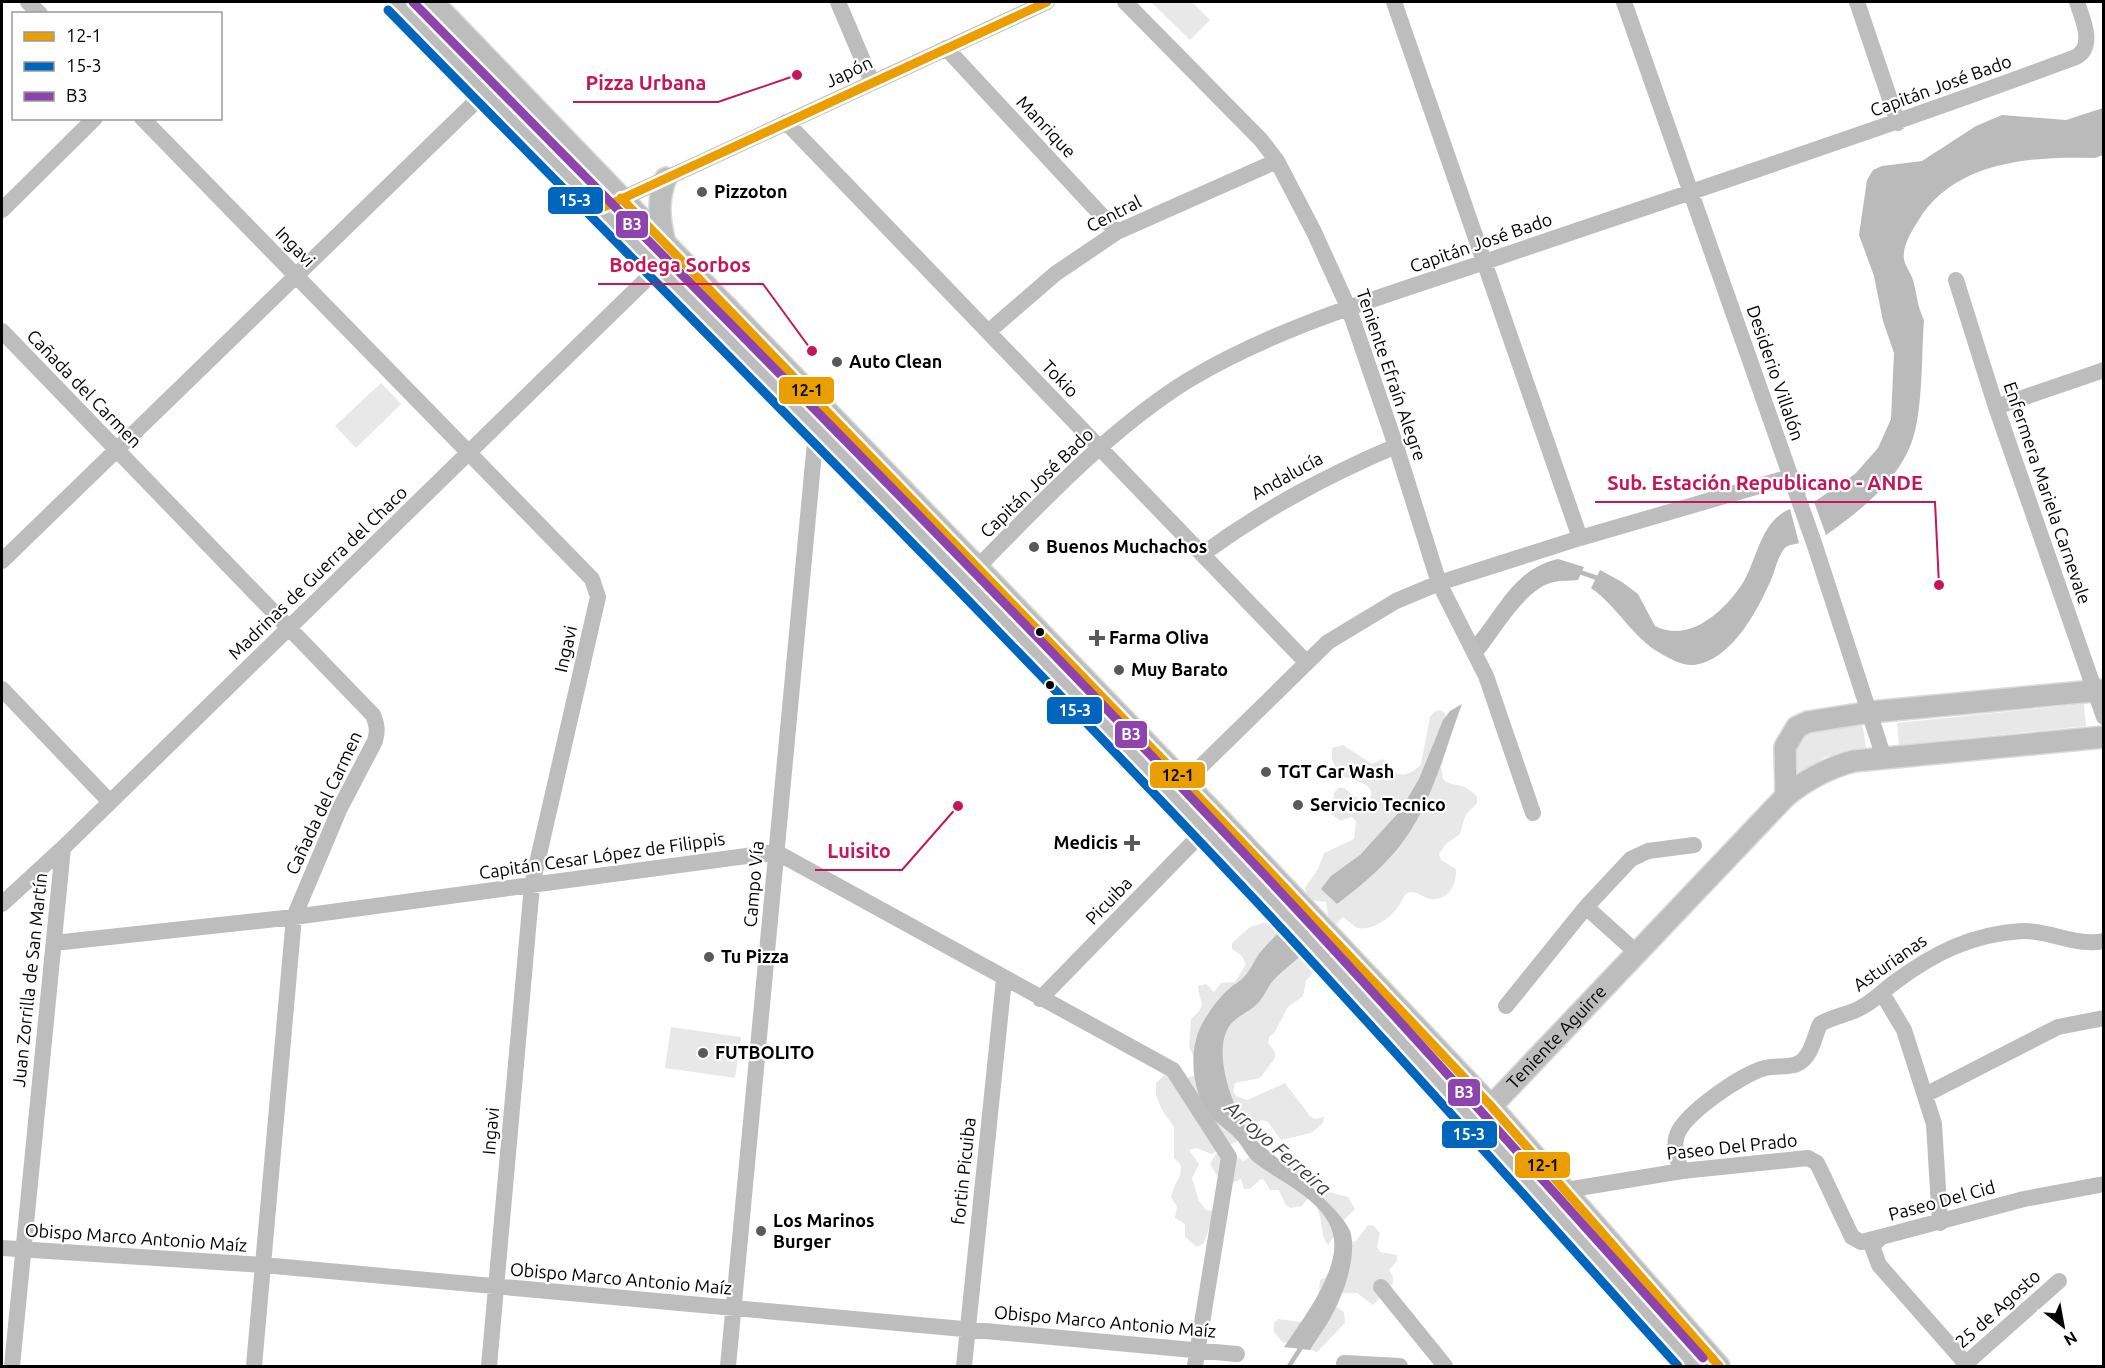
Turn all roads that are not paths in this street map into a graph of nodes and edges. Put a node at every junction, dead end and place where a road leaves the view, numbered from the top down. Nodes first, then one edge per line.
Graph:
1 (397, 2) edge
2 (433, 2) edge
3 (838, 2) edge
4 (1047, 2) edge
5 (1125, 2) edge
6 (1394, 2) edge
7 (1624, 2) edge
8 (1857, 2) edge
9 (2077, 2) edge
10 (946, 48) junction
11 (504, 74) junction
12 (872, 82) junction
13 (485, 92) junction
14 (93, 120) edge
15 (144, 120) edge
16 (786, 122) junction
17 (1898, 123) junction
18 (1277, 161) junction
19 (666, 178) junction
20 (1690, 191) junction
21 (621, 198) junction
22 (602, 208) junction
23 (2, 210) edge
24 (1117, 232) junction
25 (665, 243) junction
26 (1485, 263) junction
27 (659, 267) junction
28 (296, 276) junction
29 (1956, 280) dead end
30 (1349, 309) junction
31 (2, 331) edge
32 (988, 332) junction
33 (2103, 369) edge
34 (819, 405) junction
35 (1996, 407) junction
36 (817, 430) junction
37 (1396, 446) junction
38 (1099, 448) junction
39 (116, 450) junction
40 (469, 453) junction
41 (1790, 477) junction
42 (1580, 538) junction
43 (1204, 553) junction
44 (2, 561) edge
45 (971, 574) junction
46 (1439, 583) junction
47 (289, 628) junction
48 (1306, 662) junction
49 (1068, 675) junction
50 (2, 689) edge
51 (2099, 690) edge
52 (1871, 712) junction
53 (2103, 717) edge
54 (2103, 737) edge
55 (1884, 758) junction
56 (1184, 783) junction
57 (1786, 796) junction
58 (110, 801) junction
59 (1533, 813) dead end
60 (1205, 830) junction
61 (1694, 845) dead end
62 (63, 848) junction
63 (776, 852) junction
64 (532, 885) junction
65 (1285, 901) junction
66 (2, 904) edge
67 (1586, 907) junction
68 (294, 917) junction
69 (2103, 941) edge
70 (54, 943) junction
71 (1330, 949) junction
72 (1636, 952) junction
73 (1004, 979) junction
74 (1882, 993) junction
75 (1040, 999) junction
76 (1506, 1006) dead end
77 (2103, 1018) edge
78 (1925, 1095) junction
79 (1491, 1106) junction
80 (1476, 1122) junction
81 (1682, 1171) junction
82 (2103, 1184) edge
83 (1562, 1189) junction
84 (1540, 1196) junction
85 (1940, 1223) junction
86 (1881, 1237) junction
87 (2, 1248) edge
88 (22, 1250) junction
89 (263, 1265) junction
90 (2059, 1281) dead end
91 (496, 1287) junction
92 (1381, 1287) dead end
93 (735, 1309) junction
94 (967, 1330) junction
95 (1237, 1354) dead end
96 (1195, 1358) edge
97 (1344, 1363) dead end
98 (1438, 1363) edge
99 (12, 1366) edge
100 (254, 1366) edge
101 (489, 1366) edge
102 (728, 1366) edge
103 (963, 1366) edge
104 (1400, 1366) edge
105 (1694, 1366) edge
106 (1719, 1366) edge
107 (1966, 1366) edge

1 - 13 main road
2 - 11 main road
3 - 12 street
4 - 10 street, Japón
5 - 18 street, Teniente Efraín Alegre
6 - 26 street
7 - 20 street, Desiderio Villalón
8 - 17 street
9 - 17 street, Capitán José Bado
10 - 12 street, Japón
10 - 24 street, Manrique
11 - 13 street
11 - 21 main road
12 - 16 street, Japón
13 - 22 main road
13 - 28 street
14 - 23 street
15 - 28 street, Ingavi
16 - 19 street, Japón
16 - 32 street, Tokio
17 - 20 street, Capitán José Bado
18 - 24 street, Central
18 - 30 street, Teniente Efraín Alegre
19 - 21 street, Japón
19 - 25 main road
20 - 26 street, Capitán José Bado
20 - 41 street, Desiderio Villalón
21 - 22 street, Japón
21 - 25 main road
22 - 27 main road
24 - 32 street, Central
25 - 34 main road
26 - 30 street, Capitán José Bado
26 - 42 street
27 - 36 main road
27 - 40 street, Madrinas de Guerra del Chaco
28 - 39 street
28 - 40 street, Ingavi
29 - 35 street, Enfermera Mariela Carnevale
30 - 37 street, Teniente Efraín Alegre
30 - 38 street, Capitán José Bado
31 - 39 street, Cañada del Carmen
32 - 38 street, Tokio
33 - 35 street
34 - 36 street, Campo Vía
34 - 45 main road
35 - 51 street, Enfermera Mariela Carnevale
36 - 45 main road
36 - 63 street, Campo Vía
37 - 43 street, Andalucía
37 - 46 street, Teniente Efraín Alegre
38 - 43 street, Tokio
38 - 45 street, Capitán José Bado
39 - 44 street
39 - 47 street, Cañada del Carmen
40 - 47 street, Madrinas de Guerra del Chaco
40 - 64 street, Ingavi
41 - 42 street
41 - 52 street, Desiderio Villalón
42 - 46 street
43 - 48 street, Tokio
45 - 49 main road
46 - 48 street
46 - 59 street, Teniente Efraín Alegre
47 - 58 street, Madrinas de Guerra del Chaco
47 - 68 street, Cañada del Carmen
48 - 56 street
49 - 56 main road
49 - 60 main road
50 - 58 street
51 - 52 main road
51 - 53 street, Enfermera Mariela Carnevale
52 - 55 street, Desiderio Villalón
52 - 57 main road
54 - 55 main road, Teniente Aguirre
55 - 57 main road, Teniente Aguirre
56 - 65 main road
57 - 72 main road, Teniente Aguirre
58 - 62 street, Madrinas de Guerra del Chaco
60 - 65 main road
60 - 75 street, Picuiba
61 - 67 street
62 - 66 street, Madrinas de Guerra del Chaco
62 - 70 street, Juan Zorrilla de San Martín
63 - 64 street, Capitán Cesar López de Filippis
63 - 73 street
63 - 93 street, Campo Vía
64 - 68 street, Capitán Cesar López de Filippis
64 - 91 street, Ingavi
65 - 71 main road
67 - 72 street
67 - 76 street
68 - 70 street, Capitán Cesar López de Filippis
68 - 89 street, Cañada del Carmen
69 - 74 street, Asturianas
70 - 88 street, Juan Zorrilla de San Martín
71 - 79 main road
71 - 80 main road
72 - 79 main road, Teniente Aguirre
73 - 75 street
73 - 94 street, fortin Picuiba
74 - 78 street
74 - 81 street, Asturianas
75 - 96 street
77 - 78 street
78 - 85 street
79 - 80 main road, Teniente Aguirre
79 - 83 main road
80 - 84 main road
81 - 83 street, Paseo Del Prado
81 - 86 street, Paseo Del Prado
82 - 85 street, Paseo Del Cid
83 - 84 street, Paseo Del Prado
83 - 106 main road
84 - 105 main road
85 - 86 street, Paseo Del Cid
86 - 107 street, Paseo Del Cid
87 - 88 street, Obispo Marco Antonio Maíz
88 - 89 street, Obispo Marco Antonio Maíz
88 - 99 street, Juan Zorrilla de San Martín
89 - 91 street, Obispo Marco Antonio Maíz
89 - 100 street, Cañada del Carmen
90 - 107 street, 25 de Agosto
91 - 93 street, Obispo Marco Antonio Maíz
91 - 101 street, Ingavi
92 - 98 street
93 - 94 street, Obispo Marco Antonio Maíz
93 - 102 street, Campo Vía
94 - 96 street, Obispo Marco Antonio Maíz
94 - 103 street, fortin Picuiba
95 - 96 street, Obispo Marco Antonio Maíz
97 - 104 street

